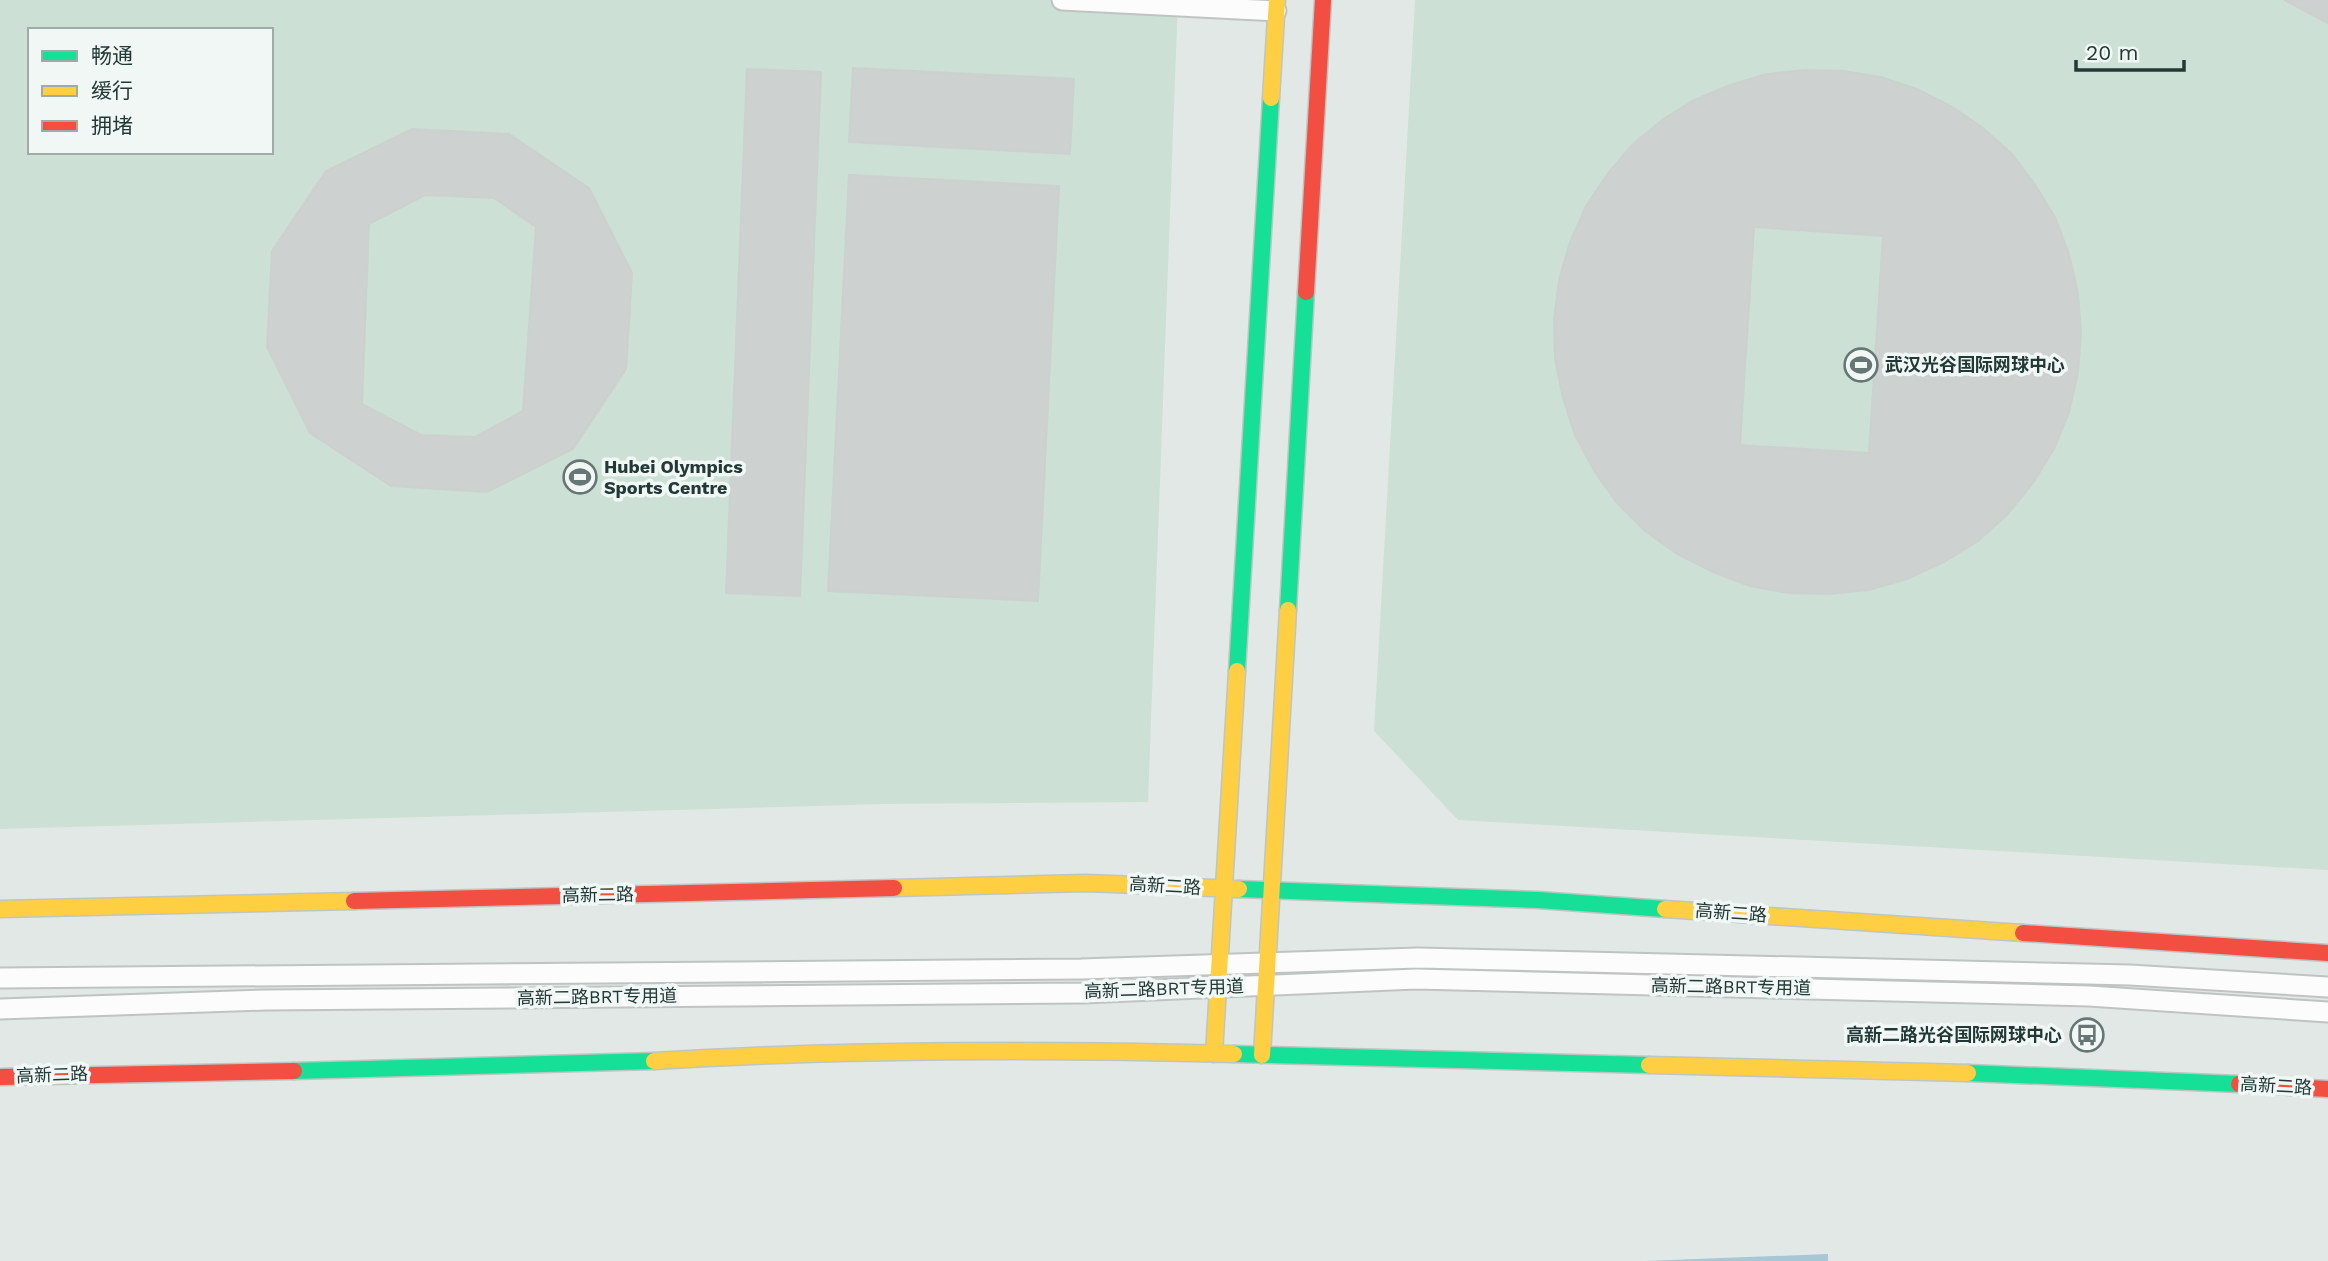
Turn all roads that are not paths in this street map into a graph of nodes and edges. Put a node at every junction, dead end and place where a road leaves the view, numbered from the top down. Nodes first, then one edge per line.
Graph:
1 (1062, 0) edge
2 (1323, 0) edge
3 (1277, 6) edge
4 (1225, 889) junction
5 (1272, 891) junction
6 (0, 909) edge
7 (2328, 953) edge
8 (1267, 963) junction
9 (1220, 965) junction
10 (0, 978) edge
11 (1266, 986) junction
12 (2328, 987) edge
13 (1218, 988) junction
14 (0, 1009) edge
15 (2328, 1012) edge
16 (1214, 1054) junction
17 (1262, 1055) junction
18 (0, 1077) edge
19 (2328, 1089) edge

1 - 3 lane
2 - 5 main road
3 - 4 main road
4 - 5 main road, 高新二路
4 - 6 main road, 高新二路
4 - 9 main road
5 - 7 main road, 高新二路
5 - 8 main road
8 - 9 lane, 高新二路BRT专用道
8 - 11 main road
8 - 12 lane, 高新二路BRT专用道
9 - 10 lane, 高新二路BRT专用道
9 - 13 main road
11 - 13 lane, 高新二路BRT专用道
11 - 15 lane, 高新二路BRT专用道
11 - 17 main road
13 - 14 lane, 高新二路BRT专用道
13 - 16 main road
16 - 17 main road, 高新二路
16 - 18 main road, 高新二路
17 - 19 main road, 高新二路

